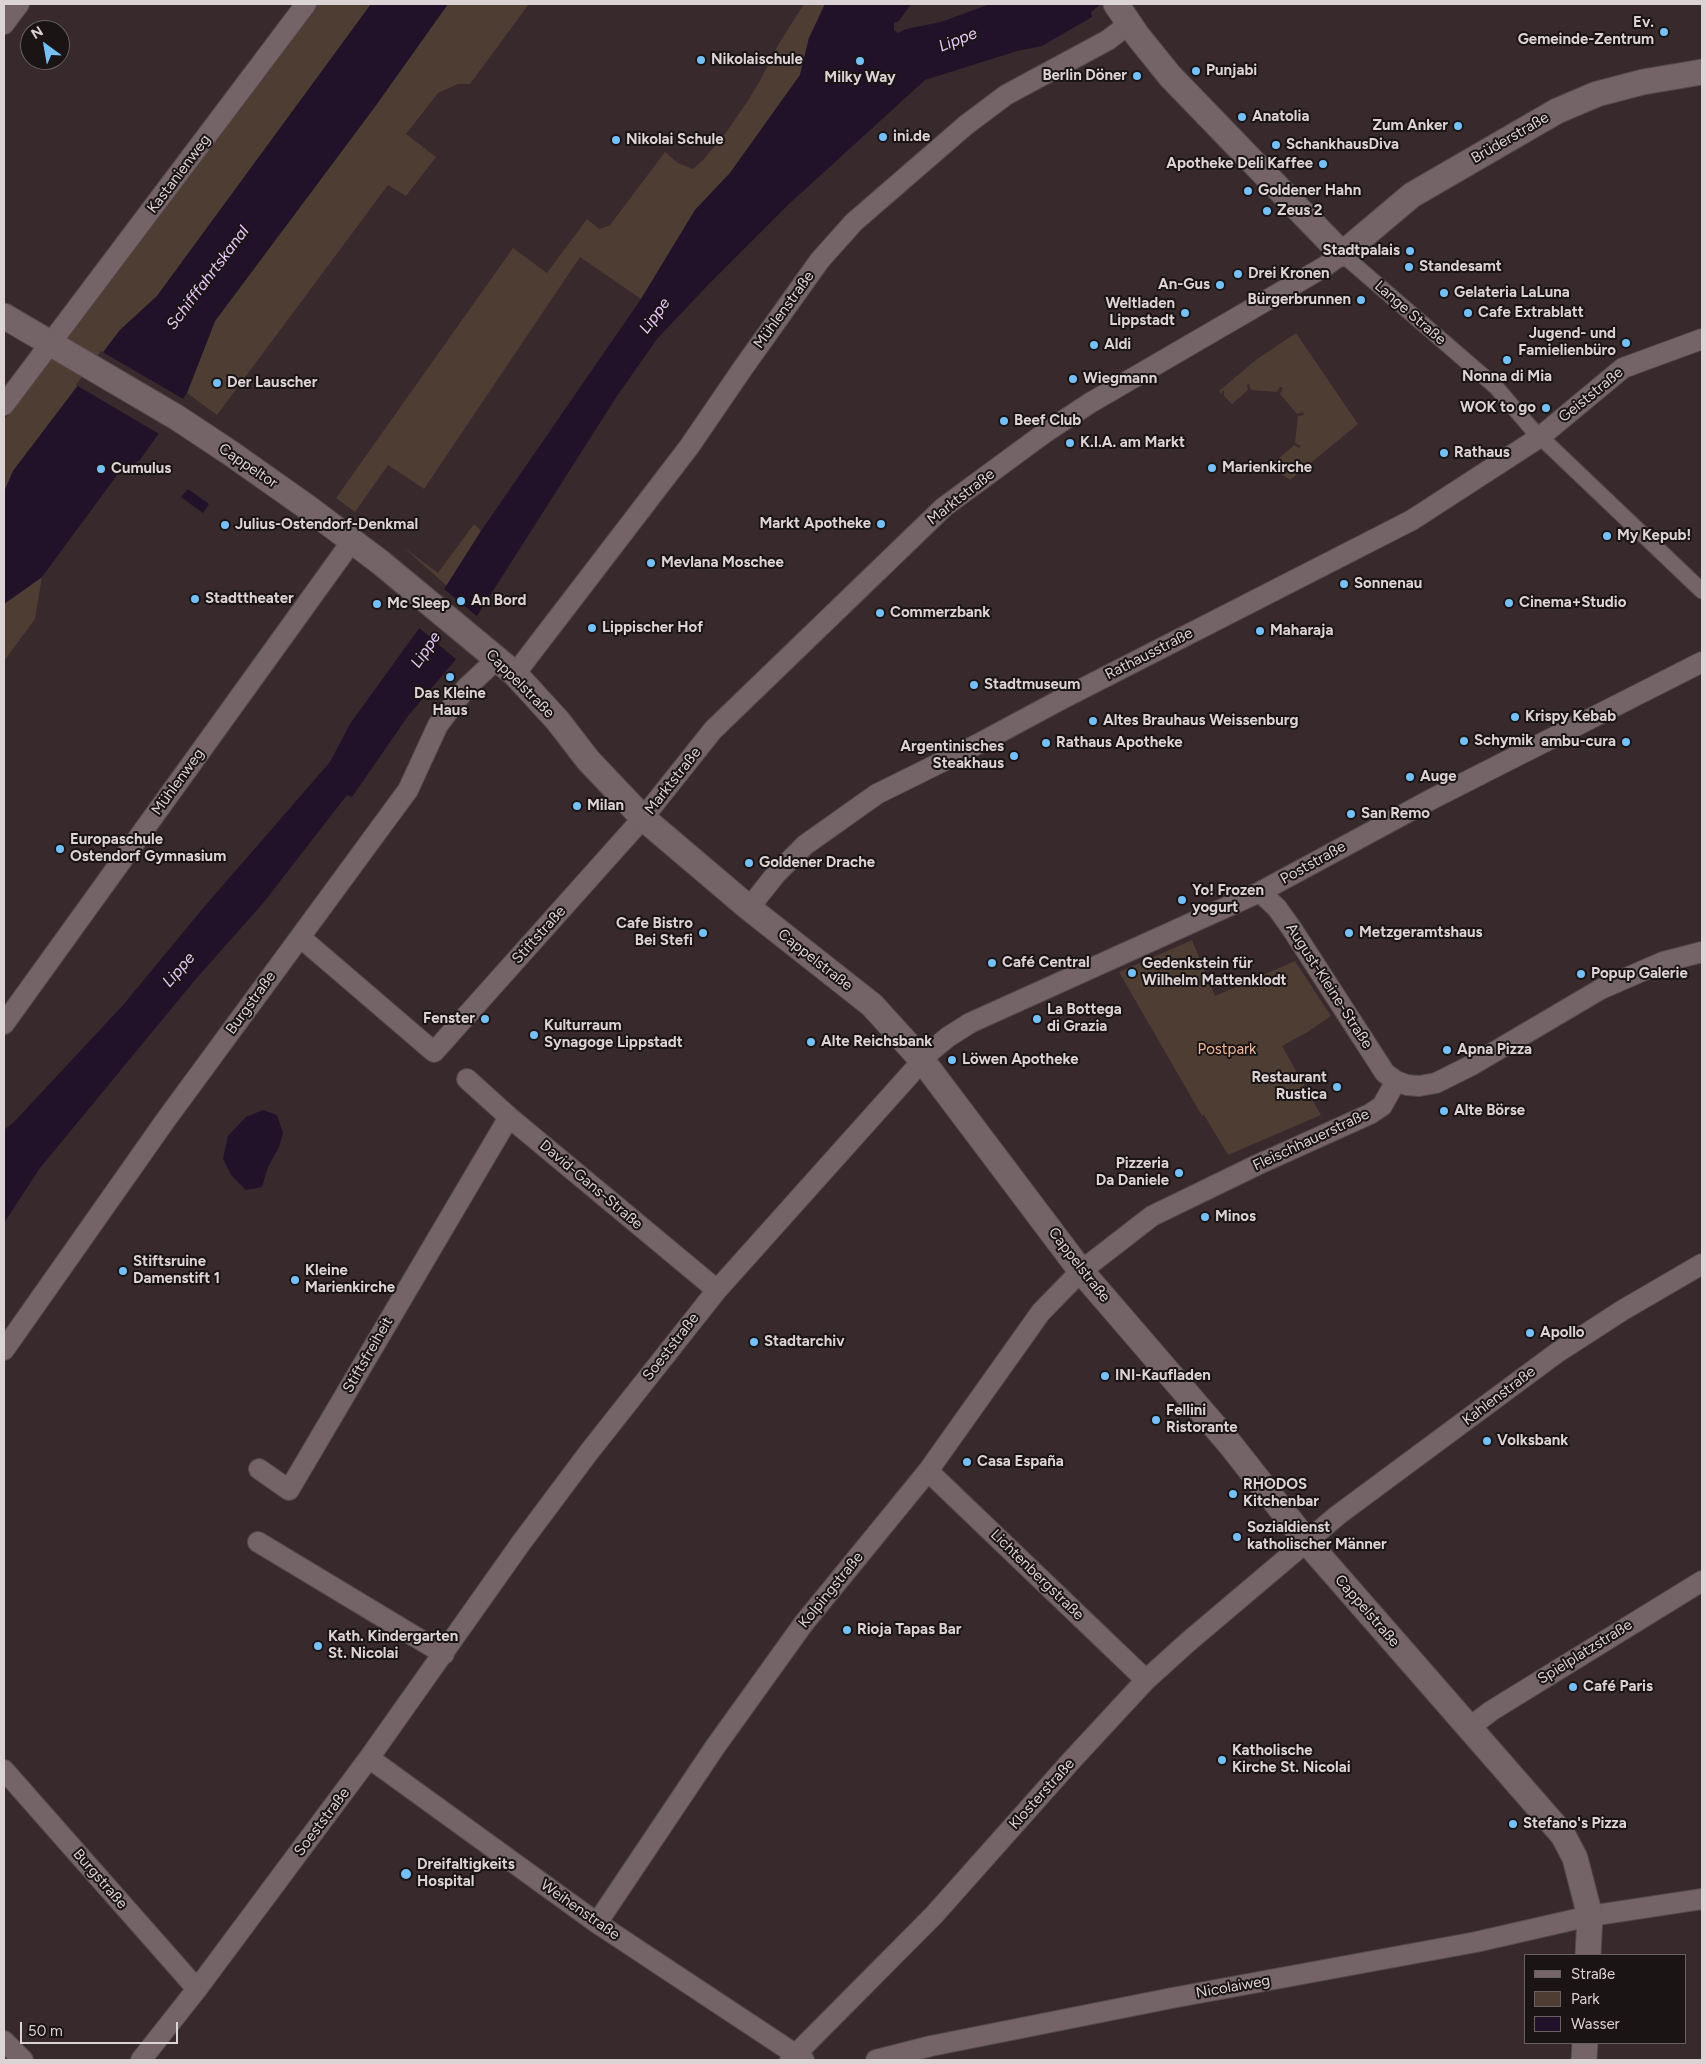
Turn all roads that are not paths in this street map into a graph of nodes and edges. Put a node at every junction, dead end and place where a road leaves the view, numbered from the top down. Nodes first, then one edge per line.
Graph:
1 (19, 4) edge
2 (306, 4) edge
3 (1122, 14) edge
4 (4, 24) edge
5 (1702, 72) edge
6 (1342, 254) junction
7 (4, 316) edge
8 (1702, 339) edge
9 (52, 344) junction
10 (4, 405) edge
11 (1540, 437) junction
12 (352, 541) junction
13 (1702, 591) edge
14 (475, 641) joint
15 (1702, 662) edge
16 (506, 666) junction
17 (643, 818) junction
18 (1260, 892) junction
19 (749, 908) junction
20 (300, 937) junction
21 (1702, 952) edge
22 (4, 1024) edge
23 (922, 1060) junction
24 (467, 1079) dead end
25 (1396, 1081) junction
26 (509, 1117) junction
27 (1702, 1264) edge
28 (1081, 1271) junction
29 (716, 1290) junction
30 (4, 1350) edge
31 (259, 1470) dead end
32 (928, 1471) junction
33 (258, 1542) dead end
34 (1307, 1542) junction
35 (1702, 1581) edge
36 (444, 1654) junction
37 (1146, 1680) junction
38 (1470, 1728) junction
39 (369, 1758) junction
40 (4, 1770) edge
41 (1702, 1899) edge
42 (1590, 1916) junction
43 (597, 1923) junction
44 (1588, 1954) edge
45 (197, 1989) junction
46 (4, 2041) edge
47 (1585, 2044) edge
48 (797, 2058) edge
49 (23, 2060) edge
50 (140, 2060) edge
51 (876, 2060) edge
52 (1584, 2060) edge

1 - 4 street
2 - 9 street, Kastanienweg
3 - 6 street, Lange Straße
3 - 16 street, Mühlenstraße
5 - 6 street, Brüderstraße
6 - 11 street, Lange Straße
6 - 17 street, Marktstraße
7 - 9 street, Cappeltor
8 - 11 street, Geiststraße
9 - 10 street, Kastanienweg
9 - 12 street, Cappeltor
11 - 13 street, Lange Straße
11 - 19 street, Rathausstraße
12 - 14 street, Cappeltor
12 - 22 street, Mühlenweg
14 - 16 street, Cappelstraße
15 - 18 street, Poststraße
16 - 17 street, Cappelstraße
16 - 20 street, Burgstraße
17 - 19 street, Cappelstraße
17 - 20 street, Stiftstraße
18 - 23 street, Poststraße
18 - 25 street, August-Kleine-Straße
19 - 23 street, Cappelstraße
20 - 30 street, Burgstraße
21 - 25 street
23 - 28 street, Cappelstraße
23 - 29 street, Soeststraße
24 - 26 street, David-Gans-Straße
25 - 28 street, Fleischhauerstraße
26 - 29 street, David-Gans-Straße
26 - 31 street, Stiftsfreiheit
27 - 34 street, Kahlenstraße
28 - 32 street, Kolpingstraße
28 - 34 street, Cappelstraße
29 - 36 street, Soeststraße
32 - 37 street, Lichtenbergstraße
32 - 43 street, Kolpingstraße
33 - 36 street
34 - 37 street, Klosterstraße
34 - 38 street, Cappelstraße
35 - 38 street, Spielplatzstraße
36 - 39 street, Soeststraße
37 - 48 street, Klosterstraße
38 - 42 street, Cappelstraße
39 - 43 street, Weihenstraße
39 - 45 street, Soeststraße
40 - 45 street, Burgstraße
41 - 42 street, Nicolaiweg
42 - 44 street, Cappelstraße
42 - 51 street, Nicolaiweg
43 - 48 street, Weihenstraße
45 - 50 street, Soeststraße
46 - 49 street
47 - 52 street

